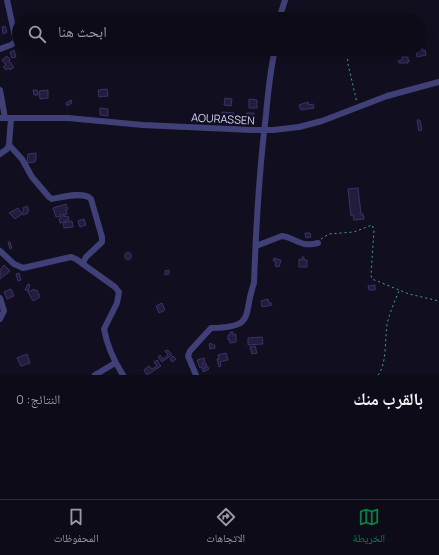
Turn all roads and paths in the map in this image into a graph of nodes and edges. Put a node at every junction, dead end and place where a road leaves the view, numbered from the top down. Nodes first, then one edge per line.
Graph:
1 (7, 0) edge
2 (285, 0) edge
3 (281, 12) edge
4 (12, 23) edge
5 (12, 44) edge
6 (0, 49) edge
7 (274, 56) edge
8 (347, 56) edge
9 (439, 82) edge
10 (0, 90) edge
11 (358, 107) junction
12 (6, 118) edge
13 (264, 130) junction
14 (9, 145) junction
15 (0, 154) edge
16 (318, 243) joint
17 (256, 246) junction
18 (2, 254) edge
19 (0, 261) edge
20 (82, 263) junction
21 (399, 290) junction
22 (0, 298) edge
23 (439, 301) edge
24 (0, 318) edge
25 (116, 362) junction
26 (95, 375) edge
27 (123, 375) edge
28 (196, 375) edge
29 (378, 375) edge

1 - 4 street
2 - 3 street
5 - 6 street
7 - 13 street
8 - 11 path
9 - 11 street, AOURASSEN
10 - 12 street
11 - 13 street, AOURASSEN
12 - 13 street, AOURASSEN
12 - 14 street
13 - 17 street
14 - 15 street
14 - 20 street
16 - 17 street
16 - 21 path
17 - 28 street
18 - 19 street
18 - 20 street
20 - 25 street
21 - 23 path
21 - 29 path
22 - 24 street
25 - 26 street
25 - 27 street

